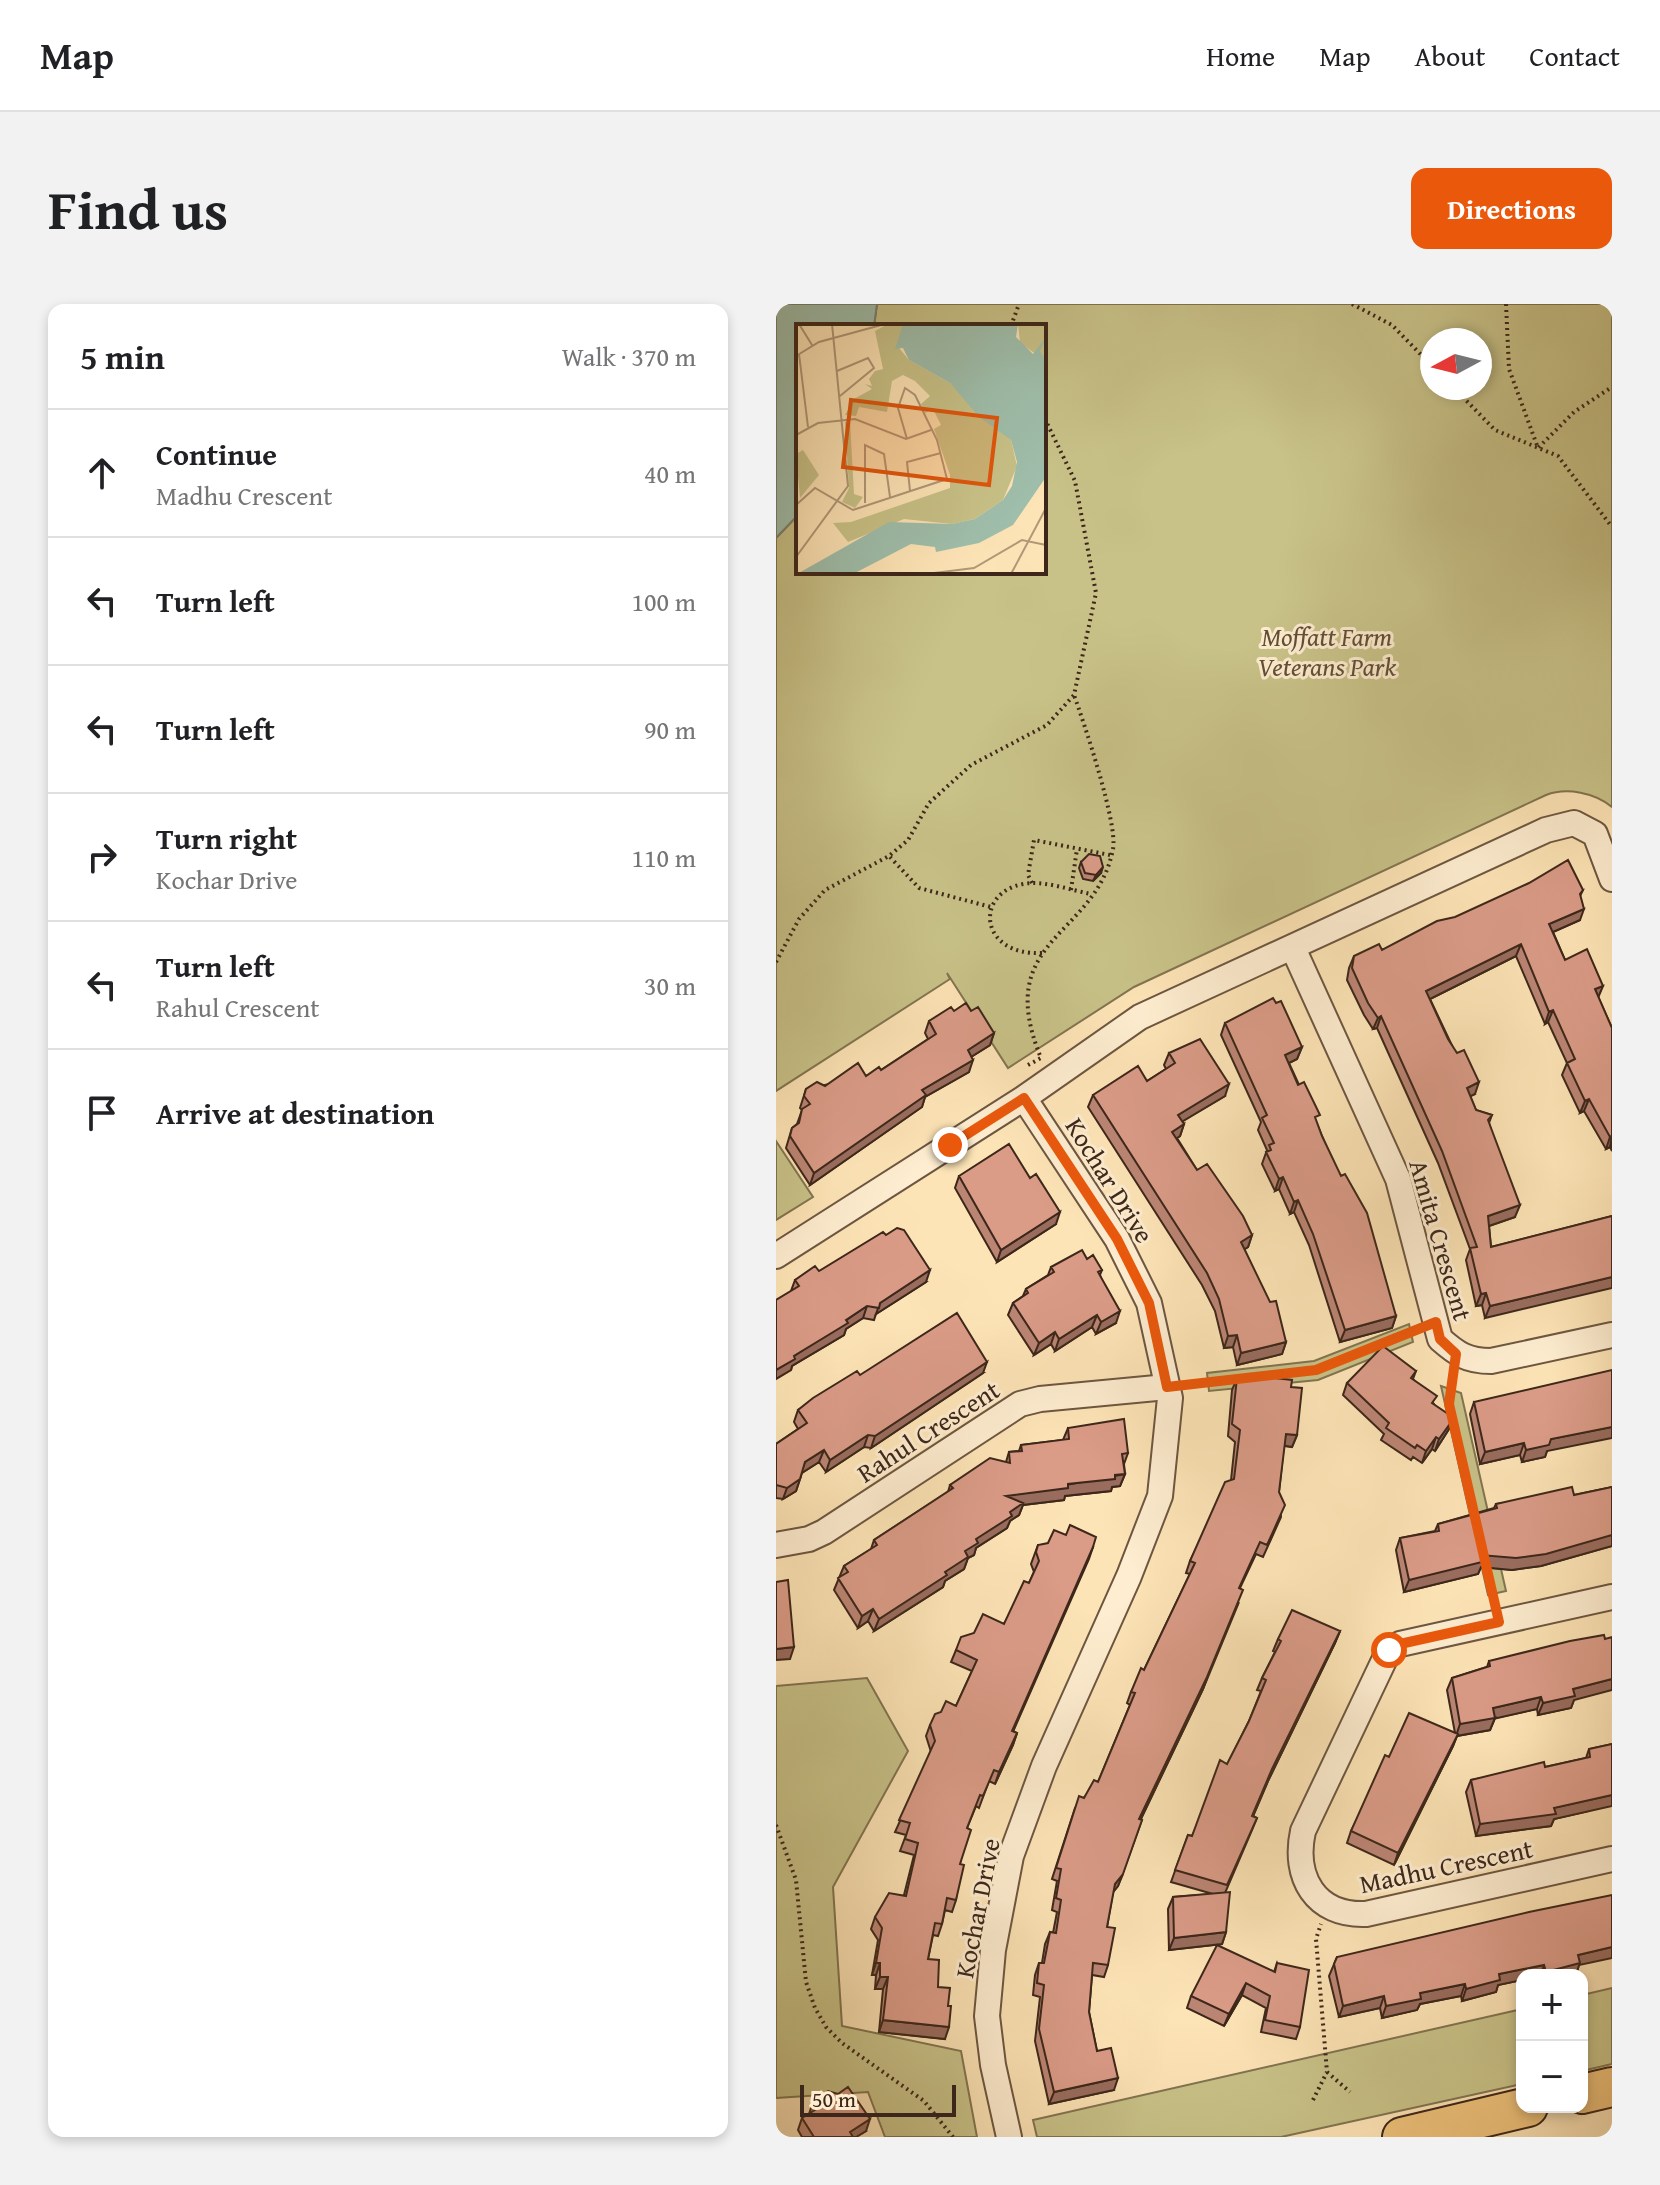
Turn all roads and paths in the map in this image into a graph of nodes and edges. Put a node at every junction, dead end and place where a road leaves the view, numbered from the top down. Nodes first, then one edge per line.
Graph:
1 (1019, 304) edge
2 (1352, 304) edge
3 (1506, 304) edge
4 (1012, 324) edge
5 (1420, 354) edge
6 (1612, 387) edge
7 (1466, 400) edge
8 (1046, 421) edge
9 (1538, 448) junction
10 (1612, 527) edge
11 (1074, 695) junction
12 (1077, 849) junction
13 (1111, 855) junction
14 (889, 856) junction
15 (1612, 879) edge
16 (1032, 883) junction
17 (1071, 890) junction
18 (1091, 894) junction
19 (991, 907) junction
20 (1293, 948) junction
21 (1042, 953) junction
22 (776, 962) edge
23 (1028, 1065) dead end
24 (1024, 1098) junction
25 (776, 1256) edge
26 (1436, 1322) junction
27 (1612, 1335) edge
28 (1456, 1354) junction
29 (1257, 1378) edge
30 (1242, 1380) edge
31 (1167, 1387) junction
32 (1478, 1529) edge
33 (776, 1545) edge
34 (1485, 1560) edge
35 (1612, 1597) edge
36 (1499, 1622) junction
37 (776, 1825) edge
38 (1612, 1859) edge
39 (1326, 1906) junction
40 (1327, 2072) junction
41 (1612, 2087) edge
42 (1350, 2092) dead end
43 (1588, 2093) edge
44 (1313, 2100) dead end
45 (1516, 2110) edge
46 (953, 2137) edge
47 (1009, 2137) edge
48 (1402, 2137) edge

1 - 4 path
2 - 5 path
3 - 9 path
6 - 9 path
7 - 9 path
8 - 11 path
9 - 10 path
11 - 13 path
11 - 14 path
12 - 13 path
12 - 16 path
12 - 17 path
13 - 18 path
14 - 19 path
14 - 22 path
15 - 20 street
16 - 17 path
16 - 19 path
17 - 18 path
18 - 21 path
19 - 21 path
20 - 24 street
20 - 26 street, Amita Crescent
21 - 23 path
24 - 25 street
24 - 31 street, Kochar Drive
26 - 28 street, Amita Crescent
26 - 29 path
27 - 28 street, Amita Crescent
28 - 32 path
30 - 31 path
31 - 33 street, Rahul Crescent
31 - 47 street, Kochar Drive
34 - 36 path
35 - 36 street, Madhu Crescent
36 - 39 street, Madhu Crescent
37 - 46 path
38 - 39 street, Madhu Crescent
39 - 40 path
40 - 42 path
40 - 44 path
41 - 43 main road
45 - 48 main road

